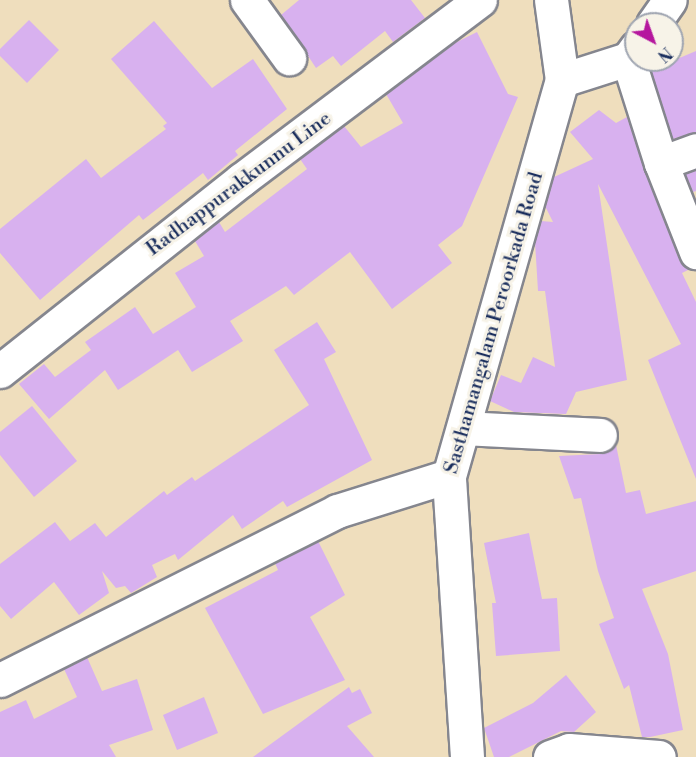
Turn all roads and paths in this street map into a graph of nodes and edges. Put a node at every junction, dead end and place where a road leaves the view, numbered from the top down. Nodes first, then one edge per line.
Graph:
1 (247, 0) edge
2 (480, 0) edge
3 (551, 0) edge
4 (624, 56) edge
5 (289, 58) dead end
6 (637, 72) edge
7 (562, 80) junction
8 (696, 150) edge
9 (662, 163) junction
10 (696, 252) edge
11 (0, 371) edge
12 (464, 428) junction
13 (600, 435) dead end
14 (449, 476) junction
15 (0, 680) edge
16 (467, 757) edge
17 (550, 757) edge
18 (659, 757) edge

1 - 5 street
2 - 11 street, Radhappurakkunnu Line
3 - 7 street, Sasthamangalam Peroorkada Road
4 - 7 street
6 - 9 street
7 - 12 street, Sasthamangalam Peroorkada Road
8 - 9 street
9 - 10 street
12 - 13 street
12 - 14 street, Sasthamangalam Peroorkada Road
14 - 15 street
14 - 16 street, Sasthamangalam Peroorkada Road
17 - 18 street

